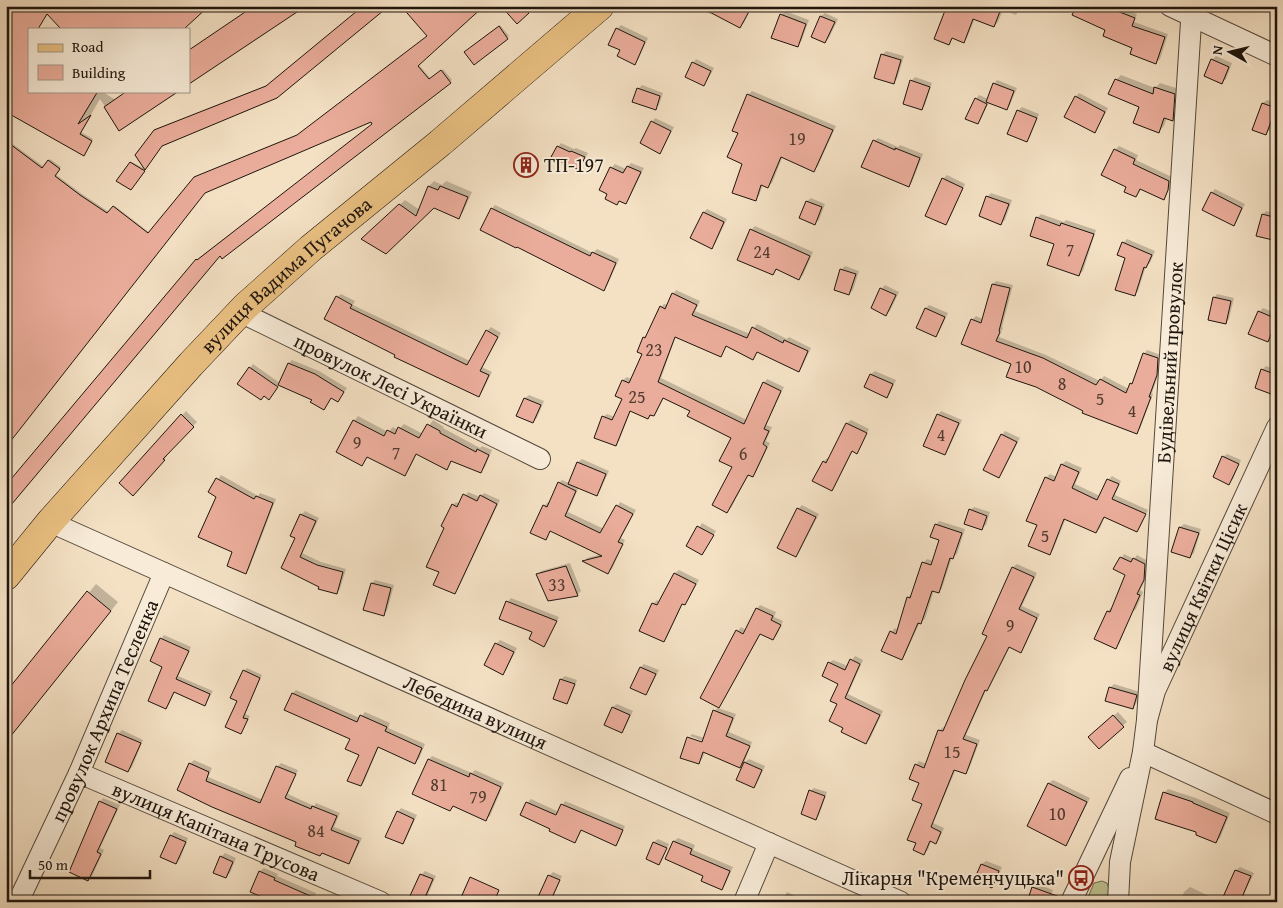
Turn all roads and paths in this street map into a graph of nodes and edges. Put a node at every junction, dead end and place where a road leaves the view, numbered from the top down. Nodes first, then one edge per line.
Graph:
1 (600, 6) edge
2 (1170, 6) edge
3 (1191, 11) edge
4 (1277, 56) edge
5 (240, 312) junction
6 (1277, 427) edge
7 (540, 459) dead end
8 (50, 522) junction
9 (164, 573) junction
10 (6, 576) edge
11 (1147, 720) junction
12 (1143, 752) junction
13 (79, 773) junction
14 (1277, 814) edge
15 (769, 843) junction
16 (18, 902) edge
17 (381, 902) edge
18 (744, 902) edge
19 (900, 902) edge
20 (1071, 902) edge
21 (1118, 902) edge

1 - 5 main road, вулиця Вадима Пугачова
2 - 3 street
3 - 4 street
3 - 11 street, Будівельний провулок
5 - 7 street, провулок Лесі Українки
5 - 8 main road, вулиця Вадима Пугачова
6 - 11 street, вулиця Квітки Цісик
8 - 9 street, Лебедина вулиця
8 - 10 main road, вулиця Вадима Пугачова
9 - 13 street, провулок Архипа Тесленка
9 - 15 street, Лебедина вулиця
11 - 12 street, вулиця Квітки Цісик
12 - 14 street
12 - 20 street, вулиця Квітки Цісик
12 - 21 street, вулиця Квітки Цісик
13 - 16 street, провулок Архипа Тесленка
13 - 17 street, вулиця Капітана Трусова
15 - 18 street
15 - 19 street, Лебедина вулиця

